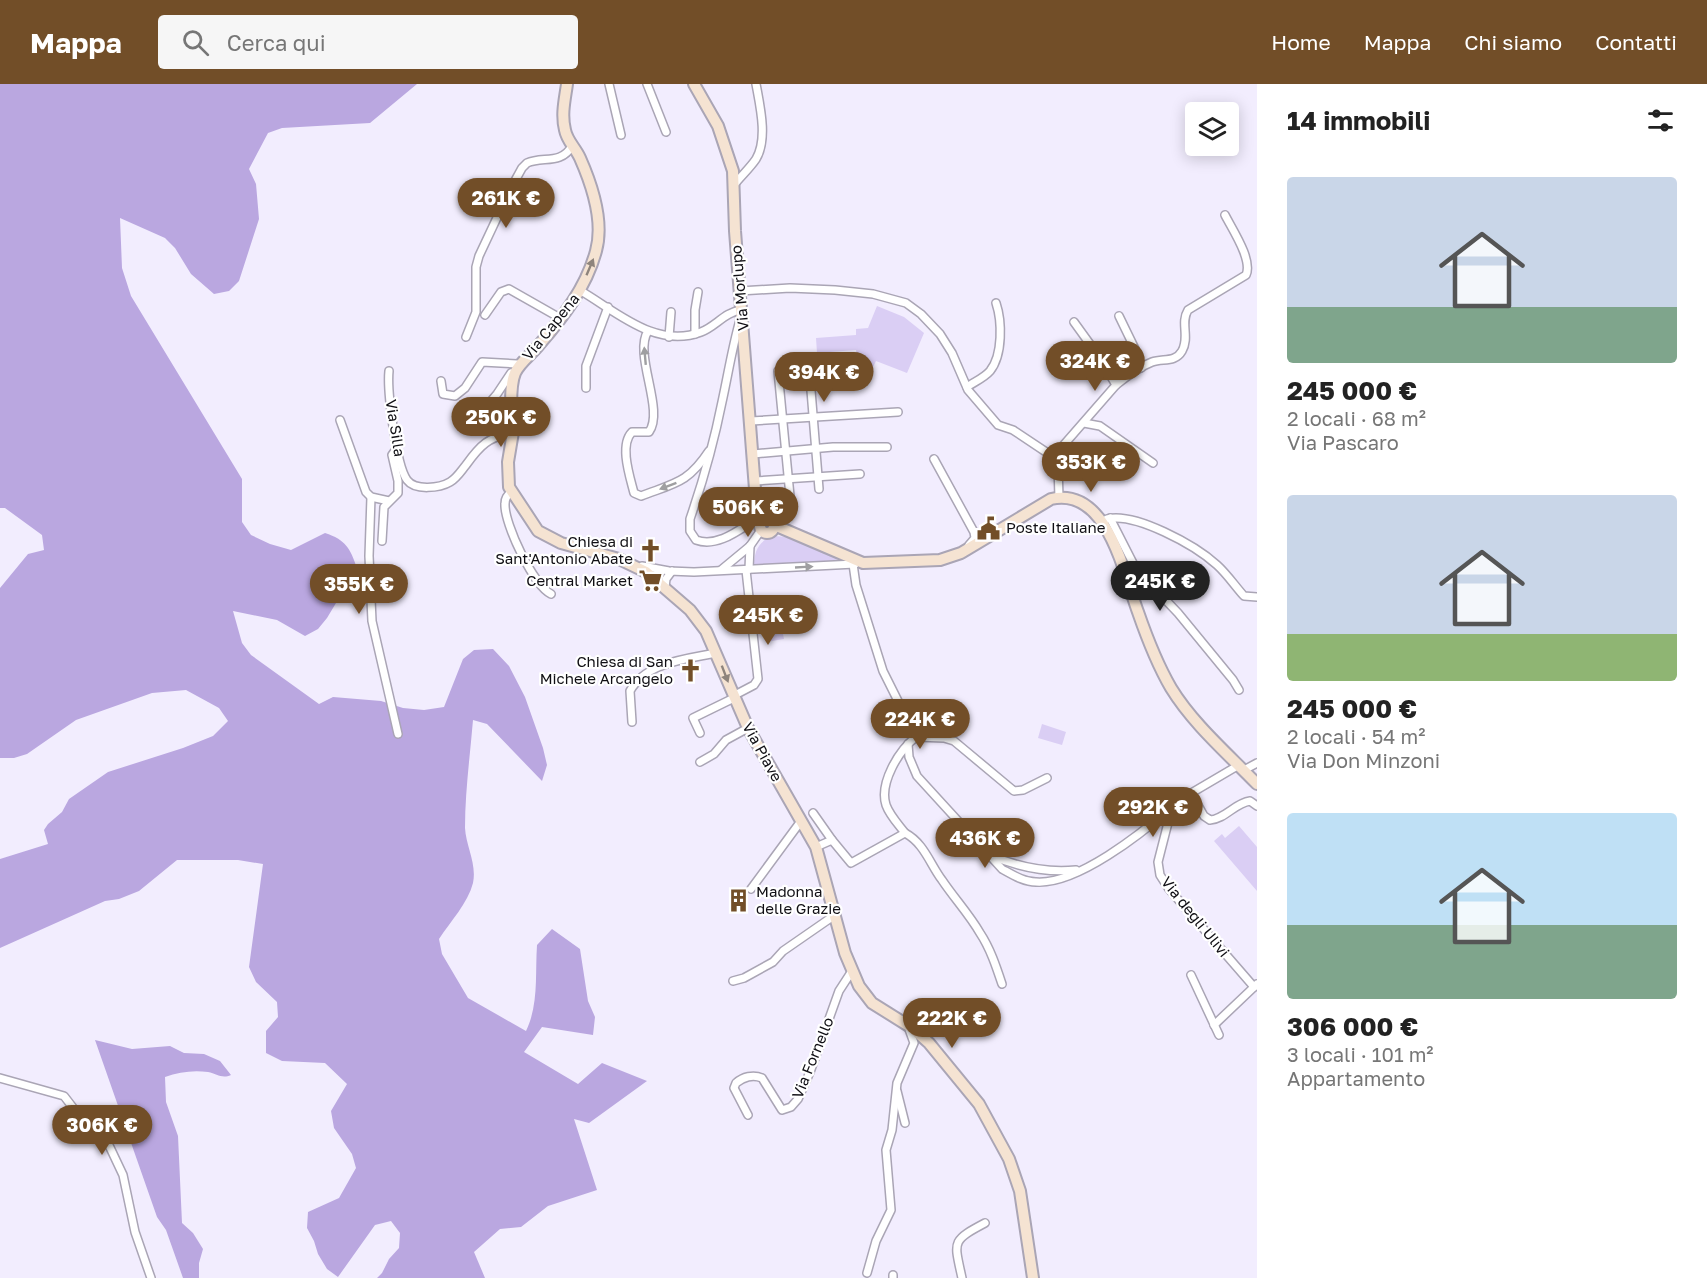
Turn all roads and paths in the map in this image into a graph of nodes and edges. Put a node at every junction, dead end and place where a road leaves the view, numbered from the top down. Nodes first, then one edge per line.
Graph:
1 (567, 84) edge
2 (609, 84) edge
3 (647, 84) edge
4 (694, 84) edge
5 (756, 84) edge
6 (666, 132) dead end
7 (621, 135) dead end
8 (572, 146) junction
9 (734, 184) junction
10 (1225, 215) dead end
11 (581, 291) junction
12 (740, 291) junction
13 (698, 292) dead end
14 (996, 303) dead end
15 (608, 307) junction
16 (671, 312) dead end
17 (742, 313) junction
18 (485, 315) dead end
19 (1119, 316) dead end
20 (560, 318) junction
21 (1074, 322) dead end
22 (648, 331) junction
23 (695, 334) junction
24 (466, 336) dead end
25 (669, 337) junction
26 (519, 364) junction
27 (1141, 368) junction
28 (389, 371) dead end
29 (778, 371) dead end
30 (810, 378) dead end
31 (441, 381) dead end
32 (1116, 385) junction
33 (966, 387) junction
34 (586, 388) dead end
35 (898, 412) dead end
36 (813, 416) junction
37 (782, 418) junction
38 (340, 420) dead end
39 (751, 421) junction
40 (1084, 423) junction
41 (469, 427) dead end
42 (513, 430) junction
43 (887, 447) dead end
44 (397, 448) junction
45 (816, 448) junction
46 (711, 449) junction
47 (786, 451) junction
48 (753, 454) junction
49 (1054, 456) junction
50 (934, 459) dead end
51 (1153, 463) dead end
52 (860, 474) dead end
53 (818, 477) junction
54 (788, 479) junction
55 (755, 481) junction
56 (819, 489) dead end
57 (511, 492) junction
58 (790, 496) dead end
59 (371, 497) junction
60 (1059, 498) junction
61 (389, 501) junction
62 (757, 501) junction
63 (1106, 520) junction
64 (772, 522) junction
65 (759, 524) junction
66 (382, 541) dead end
67 (750, 546) junction
68 (960, 553) junction
69 (733, 560) junction
70 (631, 564) junction
71 (858, 564) junction
72 (721, 570) junction
73 (736, 570) junction
74 (747, 570) junction
75 (672, 571) junction
76 (664, 587) junction
77 (551, 594) dead end
78 (1257, 597) edge
79 (716, 653) junction
80 (1239, 690) dead end
81 (733, 697) junction
82 (632, 722) dead end
83 (748, 729) junction
84 (700, 733) dead end
85 (398, 734) dead end
86 (916, 737) junction
87 (908, 744) junction
88 (700, 762) dead end
89 (1250, 768) edge
90 (1047, 778) dead end
91 (1257, 784) edge
92 (1191, 793) junction
93 (1257, 806) edge
94 (1172, 807) junction
95 (813, 813) dead end
96 (801, 821) junction
97 (905, 833) junction
98 (832, 840) junction
99 (816, 847) junction
100 (988, 854) junction
101 (1082, 869) junction
102 (751, 889) dead end
103 (834, 915) junction
104 (852, 971) junction
105 (1191, 975) dead end
106 (733, 981) dead end
107 (1002, 984) dead end
108 (1256, 986) edge
109 (905, 1023) junction
110 (1214, 1025) junction
111 (1219, 1035) dead end
112 (0, 1078) edge
113 (897, 1083) junction
114 (748, 1115) dead end
115 (905, 1123) dead end
116 (986, 1223) dead end
117 (867, 1273) dead end
118 (151, 1278) edge
119 (962, 1278) edge
120 (1033, 1278) edge

1 - 8 main road, Via Capena
2 - 7 street
3 - 6 street
4 - 9 main road, Via Morlupo
5 - 9 street
11 -> 8 main road, Via Capena
8 - 24 street
9 - 12 main road, Via Morlupo
10 - 27 street
11 - 15 street
11 - 20 main road, Via Capena
12 - 17 main road, Via Morlupo
12 - 33 street
13 - 23 street
14 - 33 street
15 - 22 street
15 - 34 street
16 - 25 street
17 - 23 street
17 - 39 main road, Via Morlupo
17 - 46 street
18 - 20 street
19 - 27 street
20 - 26 main road, Via Capena
21 - 32 street
22 - 25 street
46 -> 22 street
23 - 25 street
26 - 31 street
26 - 41 street
26 - 42 main road
27 - 32 street
28 - 44 street, Via Silla
29 - 37 street
30 - 36 street
32 - 40 street
33 - 49 street
35 - 36 street
36 - 37 street
36 - 45 street
37 - 39 street
37 - 47 street
38 - 59 street
39 - 48 main road, Via Morlupo
40 - 49 street
40 - 51 street
42 - 44 street, Via Silla
42 - 57 main road
43 - 45 street
44 - 61 street
45 - 47 street
45 - 53 street
46 - 65 street
47 - 48 street
47 - 54 street
48 - 55 main road, Via Morlupo
49 - 60 street
50 - 68 street
52 - 53 street
53 - 54 street
53 - 56 street
54 - 55 street
54 - 58 street
55 - 62 main road, Via Morlupo
57 - 70 main road, Via Piave
57 - 77 street
59 - 61 street
59 - 85 street
60 - 63 main road
60 - 68 main road
61 - 66 street
62 - 64 main road
62 - 65 main road, Via Morlupo
63 - 78 street
63 - 80 street
63 - 89 main road
64 - 65 main road
64 - 71 main road
65 - 67 street
67 - 69 street
67 - 74 street
68 - 71 main road
69 - 72 street
69 - 73 street
70 - 75 street
70 - 76 main road, Via Piave
74 -> 71 street
71 - 86 street
72 - 73 street
72 - 75 street
73 - 74 street
74 - 81 street
75 - 76 street
76 - 79 main road, Via Piave
79 -> 81 main road, Via Piave
79 - 82 street
81 - 83 main road, Via Piave
81 - 84 street
83 - 88 street
83 - 96 main road, Via Piave
86 - 87 street
86 - 90 street
87 - 97 street
87 - 100 street
89 - 91 main road
89 - 92 street
92 - 93 street
92 - 94 street
94 - 101 street
94 - 108 street, Via degli Ulivi
95 - 98 street
96 - 99 main road, Via Piave
96 - 102 street
97 - 98 street
97 - 107 street
98 - 99 street
99 - 103 main road, Via Piave
100 - 101 street
100 - 101 street
103 - 104 main road, Via Piave
103 - 106 street
104 - 109 main road, Via Piave
104 - 114 street, Via Fornello
105 - 110 street
108 - 110 street
109 - 113 street
109 - 120 main road, Via Piave
110 - 111 street
112 - 118 street
113 - 115 street
113 - 117 street
116 - 119 street

